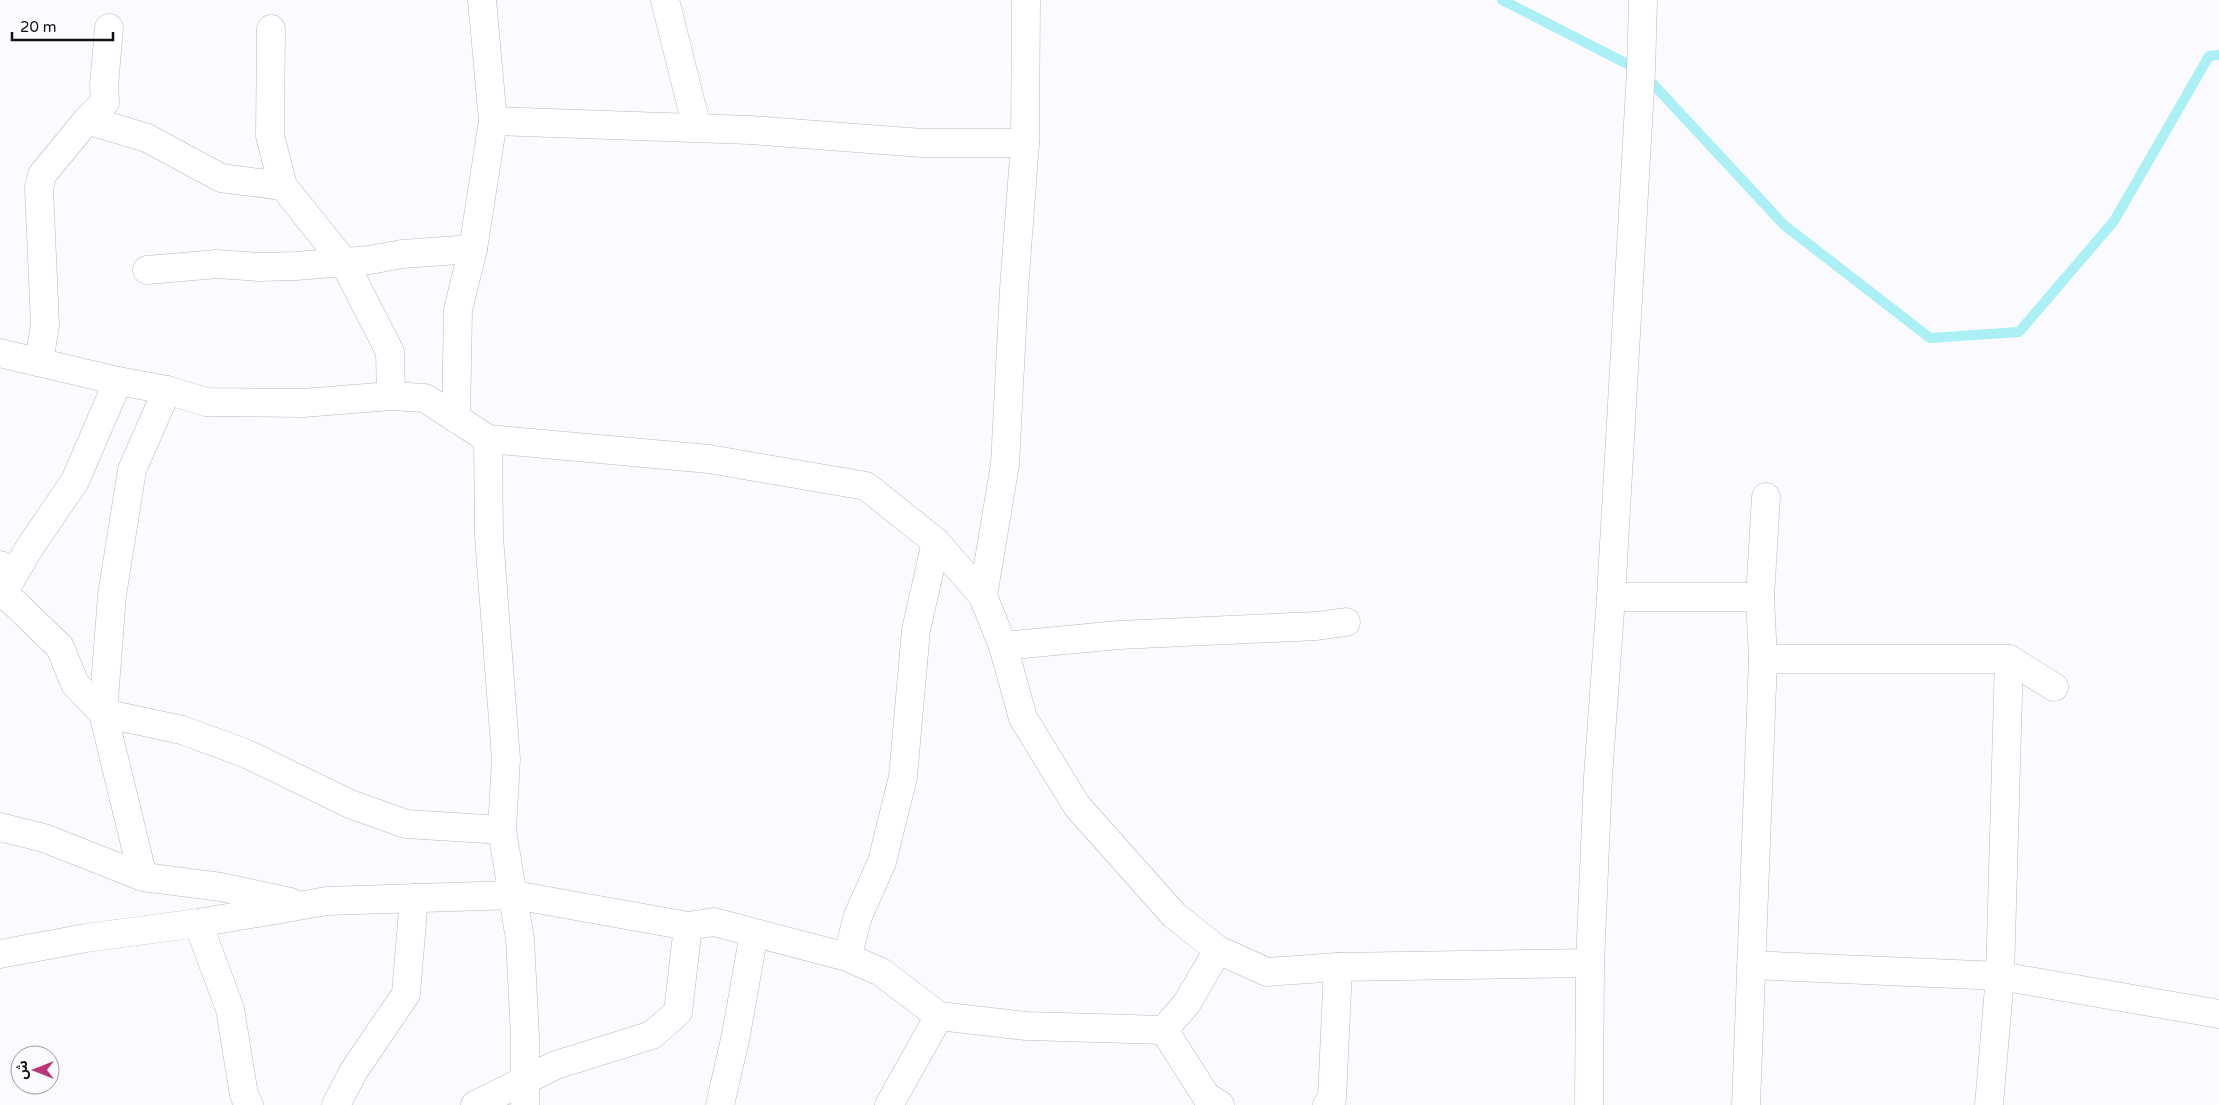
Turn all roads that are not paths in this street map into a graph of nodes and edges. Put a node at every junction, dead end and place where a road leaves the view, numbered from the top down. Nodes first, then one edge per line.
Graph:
1 (482, 0) edge
2 (665, 0) edge
3 (1026, 0) edge
4 (1642, 0) edge
5 (109, 28) dead end
6 (271, 28) dead end
7 (87, 120) junction
8 (493, 121) junction
9 (697, 128) junction
10 (1026, 143) junction
11 (283, 186) junction
12 (473, 249) junction
13 (344, 262) junction
14 (147, 270) dead end
15 (0, 353) edge
16 (39, 362) junction
17 (118, 381) junction
18 (167, 390) junction
19 (391, 396) junction
20 (456, 419) junction
21 (488, 439) junction
22 (1766, 497) dead end
23 (936, 542) junction
24 (0, 565) edge
25 (1, 595) edge
26 (983, 596) junction
27 (1611, 597) junction
28 (1760, 597) junction
29 (1346, 622) dead end
30 (1003, 646) junction
31 (1763, 659) junction
32 (2009, 659) junction
33 (2054, 687) dead end
34 (102, 713) junction
35 (0, 827) edge
36 (502, 830) junction
37 (143, 877) junction
38 (514, 896) junction
39 (414, 898) junction
40 (304, 905) junction
41 (198, 923) junction
42 (688, 926) junction
43 (754, 933) junction
44 (1218, 950) junction
45 (0, 954) edge
46 (848, 957) junction
47 (1590, 963) junction
48 (1751, 965) junction
49 (1338, 967) junction
50 (2000, 976) junction
51 (2219, 1014) edge
52 (939, 1016) junction
53 (1164, 1030) junction
54 (525, 1093) edge
55 (249, 1105) edge
56 (336, 1105) edge
57 (475, 1105) edge
58 (720, 1105) edge
59 (889, 1105) edge
60 (1220, 1105) edge
61 (1327, 1105) edge
62 (1589, 1105) edge
63 (1746, 1105) edge
64 (1989, 1105) edge

1 - 8 street
2 - 9 street
3 - 10 street
4 - 27 street
5 - 7 street
6 - 11 street
7 - 11 street
7 - 16 street
8 - 9 street
8 - 12 street
9 - 10 street
10 - 26 street
11 - 13 street
12 - 13 street
12 - 20 street
13 - 14 street
13 - 19 street
15 - 16 street
16 - 17 street
17 - 18 street
17 - 25 street
18 - 19 street
18 - 34 street
19 - 20 street
20 - 21 street
21 - 23 street
21 - 36 street
22 - 28 street
23 - 26 street
23 - 46 street
24 - 25 street
25 - 34 street
26 - 30 street
27 - 28 street
27 - 47 street
28 - 31 street
29 - 30 street
30 - 44 street
31 - 32 street
31 - 48 street
32 - 33 street
32 - 50 street
34 - 36 street
34 - 37 street
35 - 37 street
36 - 38 street
37 - 40 street
38 - 39 street
38 - 42 street
38 - 54 street
39 - 40 street
39 - 56 street
40 - 41 street
41 - 45 street
41 - 55 street
42 - 43 street
42 - 54 street
43 - 46 street
43 - 58 street
44 - 49 street
44 - 53 street
46 - 52 street
47 - 49 street
47 - 62 street
48 - 50 street
48 - 63 street
49 - 61 street
50 - 51 street
50 - 64 street
52 - 53 street
52 - 59 street
53 - 60 street
54 - 57 street

